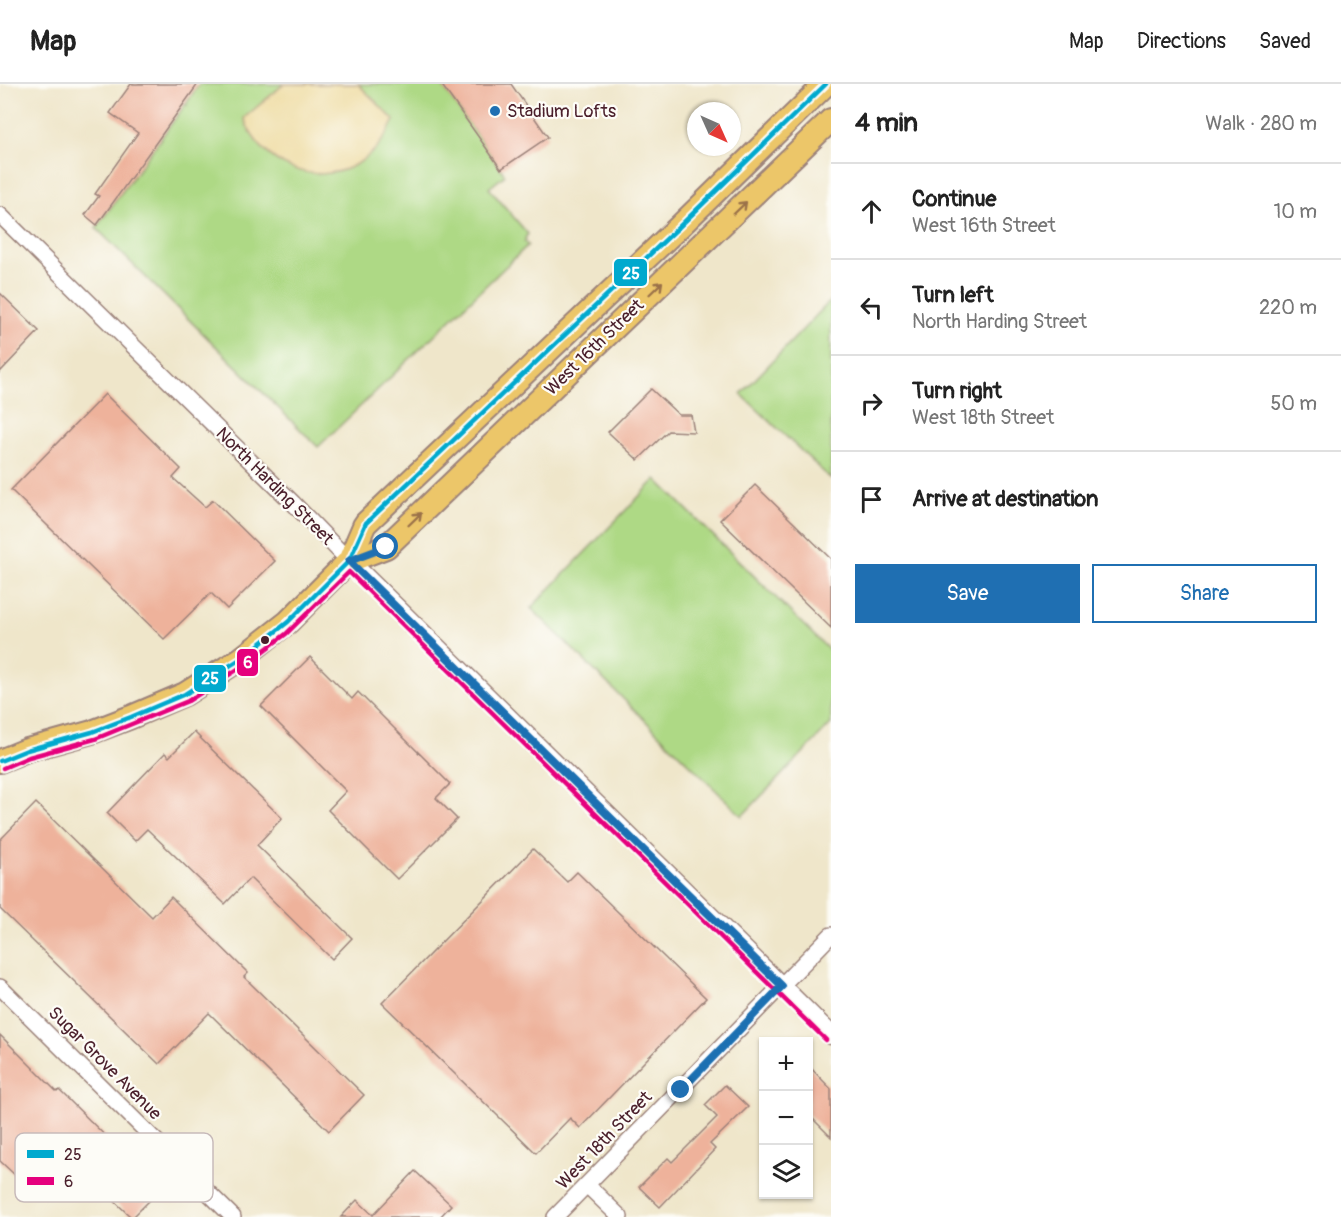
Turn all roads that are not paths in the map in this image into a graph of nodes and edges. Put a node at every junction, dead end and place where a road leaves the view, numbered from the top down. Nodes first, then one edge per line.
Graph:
1 (826, 84) edge
2 (831, 120) edge
3 (0, 215) edge
4 (349, 561) junction
5 (0, 761) edge
6 (831, 935) edge
7 (782, 986) junction
8 (0, 987) edge
9 (831, 1035) edge
10 (148, 1133) edge
11 (587, 1185) junction
12 (213, 1197) edge
13 (233, 1217) edge
14 (555, 1217) edge
15 (620, 1217) edge

1 - 4 main road, West 16th Street
4 -> 2 main road, West 16th Street
3 - 4 street, North Harding Street
4 - 5 main road, West 16th Street
4 - 7 street, North Harding Street
6 - 7 street, West 18th Street
7 - 9 street, North Harding Street
7 - 11 street, West 18th Street
8 - 10 street, Sugar Grove Avenue
11 - 14 street, West 18th Street
11 - 15 street
12 - 13 street, Sugar Grove Avenue

